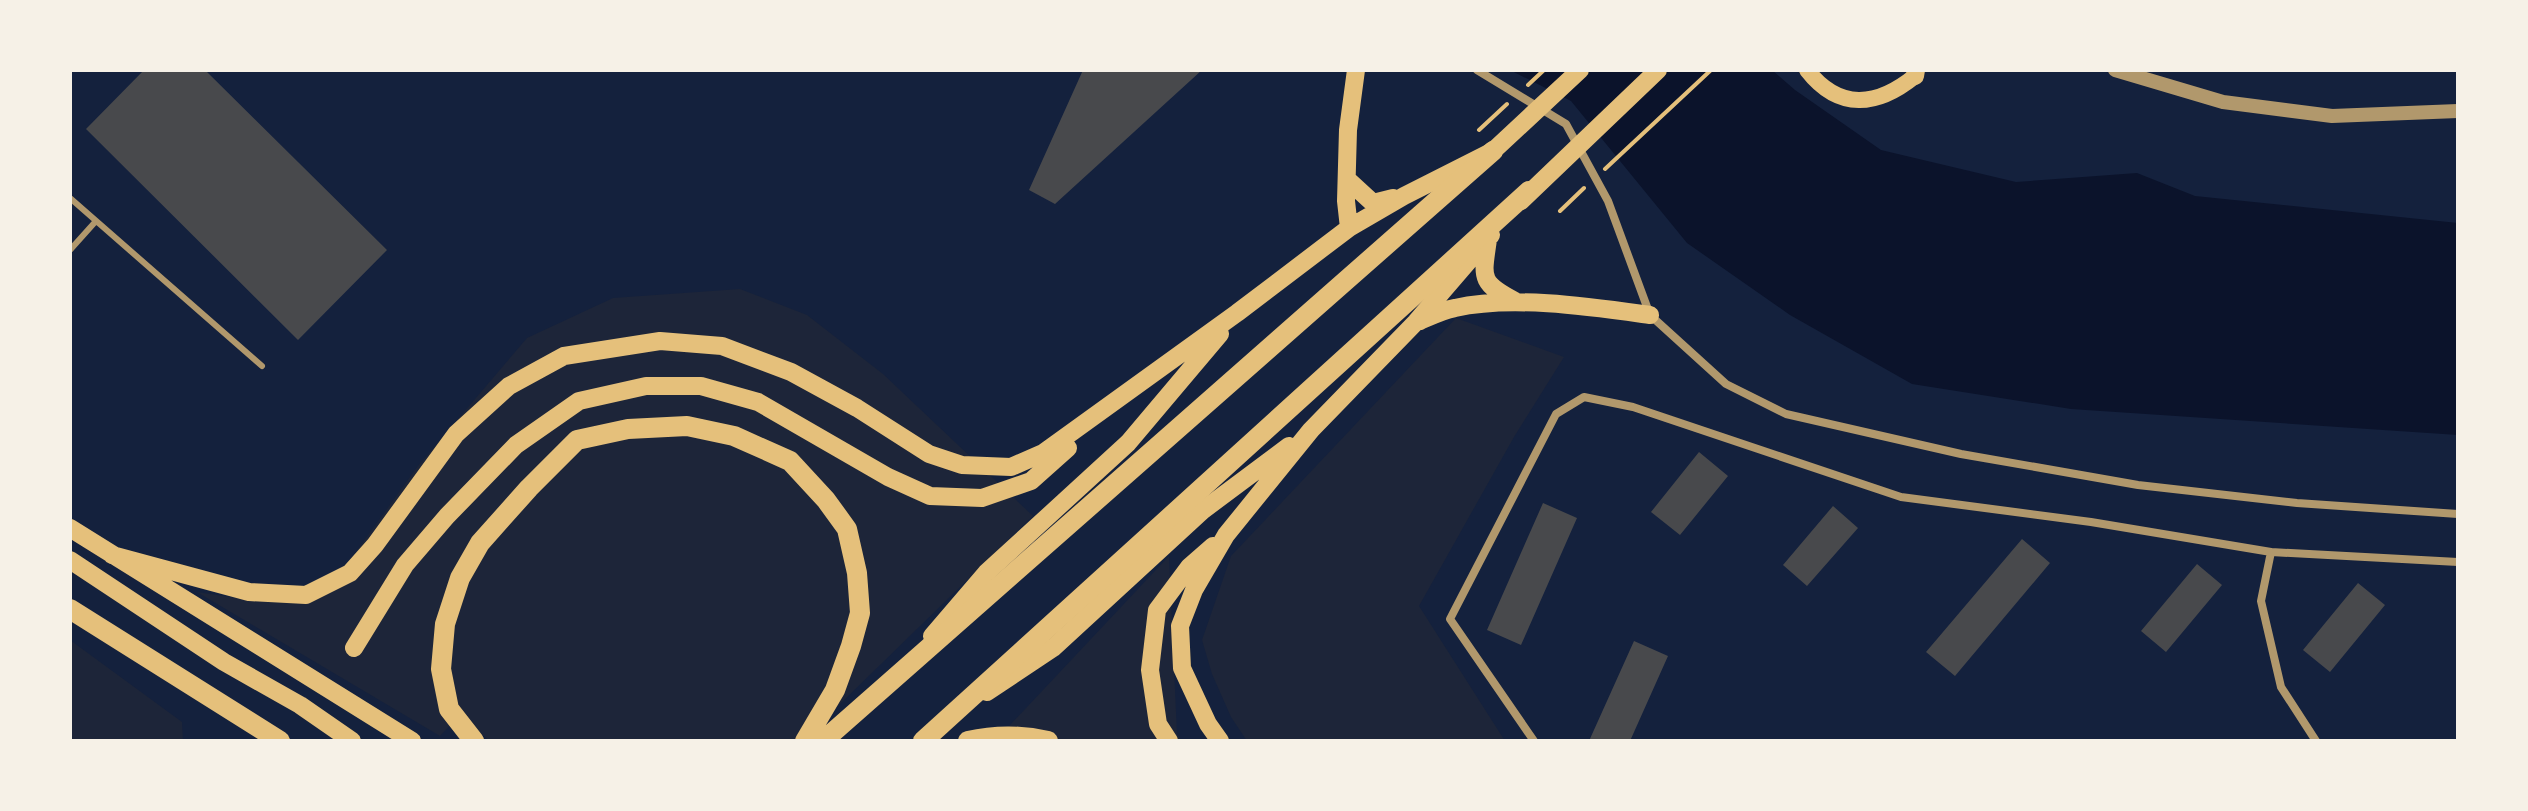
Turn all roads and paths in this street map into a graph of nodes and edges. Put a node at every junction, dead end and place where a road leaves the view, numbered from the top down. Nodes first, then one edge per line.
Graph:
1 (1356, 70) edge
2 (1477, 70) edge
3 (1580, 70) edge
4 (1658, 70) edge
5 (1711, 70) edge
6 (1807, 70) edge
7 (2115, 70) edge
8 (1918, 72) edge
9 (2458, 111) edge
10 (1493, 151) junction
11 (1349, 181) junction
12 (1529, 191) junction
13 (1404, 196) junction
14 (70, 198) edge
15 (1560, 211) dead end
16 (96, 221) junction
17 (1349, 228) junction
18 (1488, 239) junction
19 (70, 250) edge
20 (1521, 304) junction
21 (1237, 313) junction
22 (1650, 315) junction
23 (1416, 322) junction
24 (262, 366) dead end
25 (1141, 381) junction
26 (1311, 430) junction
27 (2458, 514) edge
28 (70, 528) edge
29 (1226, 535) junction
30 (2271, 552) junction
31 (112, 555) junction
32 (70, 560) edge
33 (2458, 562) edge
34 (70, 609) edge
35 (354, 648) dead end
36 (901, 672) junction
37 (952, 715) junction
38 (350, 739) edge
39 (280, 741) edge
40 (412, 741) edge
41 (474, 741) edge
42 (805, 741) edge
43 (823, 741) edge
44 (923, 741) edge
45 (968, 741) edge
46 (1048, 741) edge
47 (1169, 741) edge
48 (1220, 741) edge
49 (1534, 741) edge
50 (2316, 741) edge

1 - 11 main road
2 - 22 street
3 - 10 main road
4 - 12 main road
5 - 15 path
6 - 8 main road
7 - 9 street
10 - 13 main road
10 - 36 highway
11 - 13 main road
11 - 17 main road
12 - 18 main road
12 - 37 highway
13 - 17 main road
14 - 16 lane
16 - 19 lane
16 - 24 lane
17 - 21 main road
18 - 20 main road
18 - 23 main road
20 - 22 main road
20 - 23 main road
21 - 25 main road
21 - 36 main road
22 - 27 street
23 - 26 main road
25 - 31 main road
25 - 35 main road
26 - 29 main road
26 - 37 main road
28 - 31 main road
29 - 47 main road
29 - 48 main road
30 - 33 street
30 - 49 street
30 - 50 street
31 - 40 main road
32 - 38 main road
34 - 39 highway
36 - 43 highway
37 - 44 highway
41 - 42 highway
45 - 46 highway

